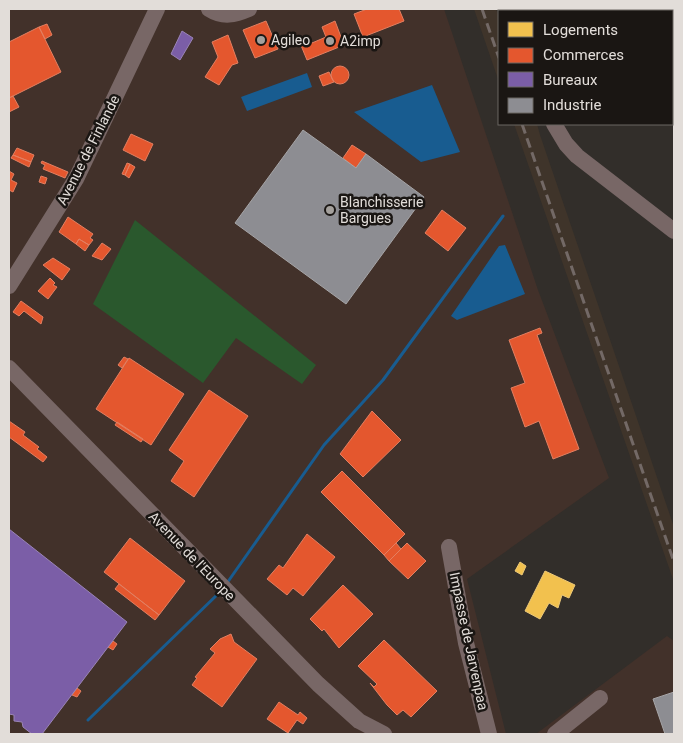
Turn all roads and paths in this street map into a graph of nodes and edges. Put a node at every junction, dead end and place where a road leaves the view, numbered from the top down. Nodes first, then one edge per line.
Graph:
1 (157, 9) edge
2 (209, 9) edge
3 (249, 9) edge
4 (555, 125) edge
5 (674, 231) edge
6 (9, 286) edge
7 (9, 368) edge
8 (449, 547) dead end
9 (600, 698) dead end
10 (384, 734) edge
11 (490, 734) edge
12 (555, 734) edge

1 - 6 street, Avenue de Finlande
2 - 3 street
4 - 5 street
7 - 10 street, Avenue de l'Europe
8 - 11 street, Impasse de Jarvenpaa
9 - 12 street

